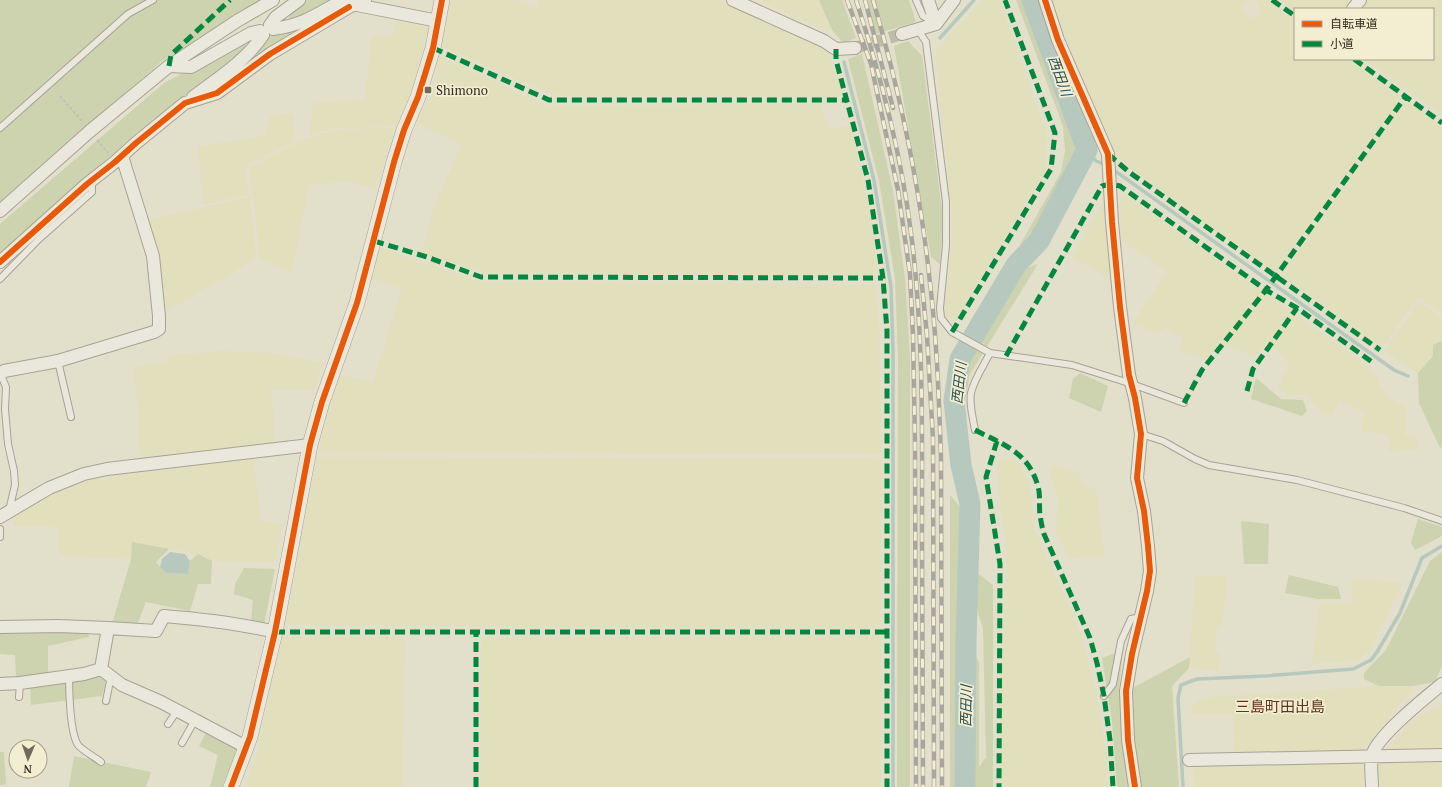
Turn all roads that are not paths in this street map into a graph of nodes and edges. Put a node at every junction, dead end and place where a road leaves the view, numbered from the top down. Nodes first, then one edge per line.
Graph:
1 (153, 0) edge
2 (273, 0) edge
3 (299, 0) edge
4 (442, 0) edge
5 (732, 0) edge
6 (916, 0) edge
7 (928, 0) edge
8 (954, 0) edge
9 (1044, 0) edge
10 (1360, 0) edge
11 (357, 4) edge
12 (1354, 8) edge
13 (438, 21) junction
14 (936, 24) junction
15 (267, 30) junction
16 (918, 30) junction
17 (902, 34) tunnel mouth
18 (855, 48) tunnel mouth
19 (169, 66) junction
20 (185, 103) junction
21 (0, 128) edge
22 (118, 159) junction
23 (92, 179) junction
24 (0, 211) edge
25 (0, 262) edge
26 (0, 279) edge
27 (990, 353) junction
28 (58, 361) junction
29 (0, 374) edge
30 (1132, 384) junction
31 (1184, 403) dead end
32 (71, 417) dead end
33 (975, 430) dead end
34 (1141, 434) junction
35 (310, 445) junction
36 (5, 514) edge
37 (1442, 521) edge
38 (0, 528) edge
39 (0, 537) edge
40 (1142, 616) junction
41 (0, 627) edge
42 (108, 628) junction
43 (275, 632) junction
44 (106, 672) junction
45 (69, 676) junction
46 (20, 683) junction
47 (0, 684) edge
48 (1442, 684) edge
49 (20, 696) dead end
50 (1104, 696) dead end
51 (106, 701) dead end
52 (177, 711) junction
53 (195, 720) junction
54 (168, 724) dead end
55 (182, 743) dead end
56 (246, 747) junction
57 (1372, 756) junction
58 (1442, 756) edge
59 (1189, 760) dead end
60 (101, 762) dead end
61 (231, 787) edge
62 (1134, 787) edge
63 (1372, 787) edge

1 - 21 lane
2 - 19 street
3 - 15 street
4 - 13 street
5 - 18 street
6 - 14 lane
7 - 14 street
8 - 14 street
9 - 30 street
10 - 12 street
11 - 13 street
11 - 15 street
11 - 20 street
13 - 35 street
14 - 16 street
15 - 19 street
15 - 20 street
16 - 17 street
16 - 27 lane
19 - 24 street
20 - 22 street
22 - 23 street
22 - 28 street
23 - 25 street
23 - 26 lane
27 - 30 lane
27 - 33 lane
28 - 29 street
28 - 32 lane
29 - 36 lane
30 - 31 lane
30 - 34 street
34 - 37 lane
34 - 40 street
35 - 36 street
35 - 43 street
38 - 39 lane
40 - 50 lane
40 - 62 street
41 - 42 street
42 - 43 street
42 - 44 street
43 - 56 street
44 - 45 street
44 - 51 lane
44 - 52 street
45 - 46 street
45 - 60 lane
46 - 47 street
46 - 49 lane
48 - 57 street
52 - 53 street
52 - 54 lane
53 - 55 lane
53 - 56 street
56 - 61 street
57 - 58 street
57 - 59 street
57 - 63 street

